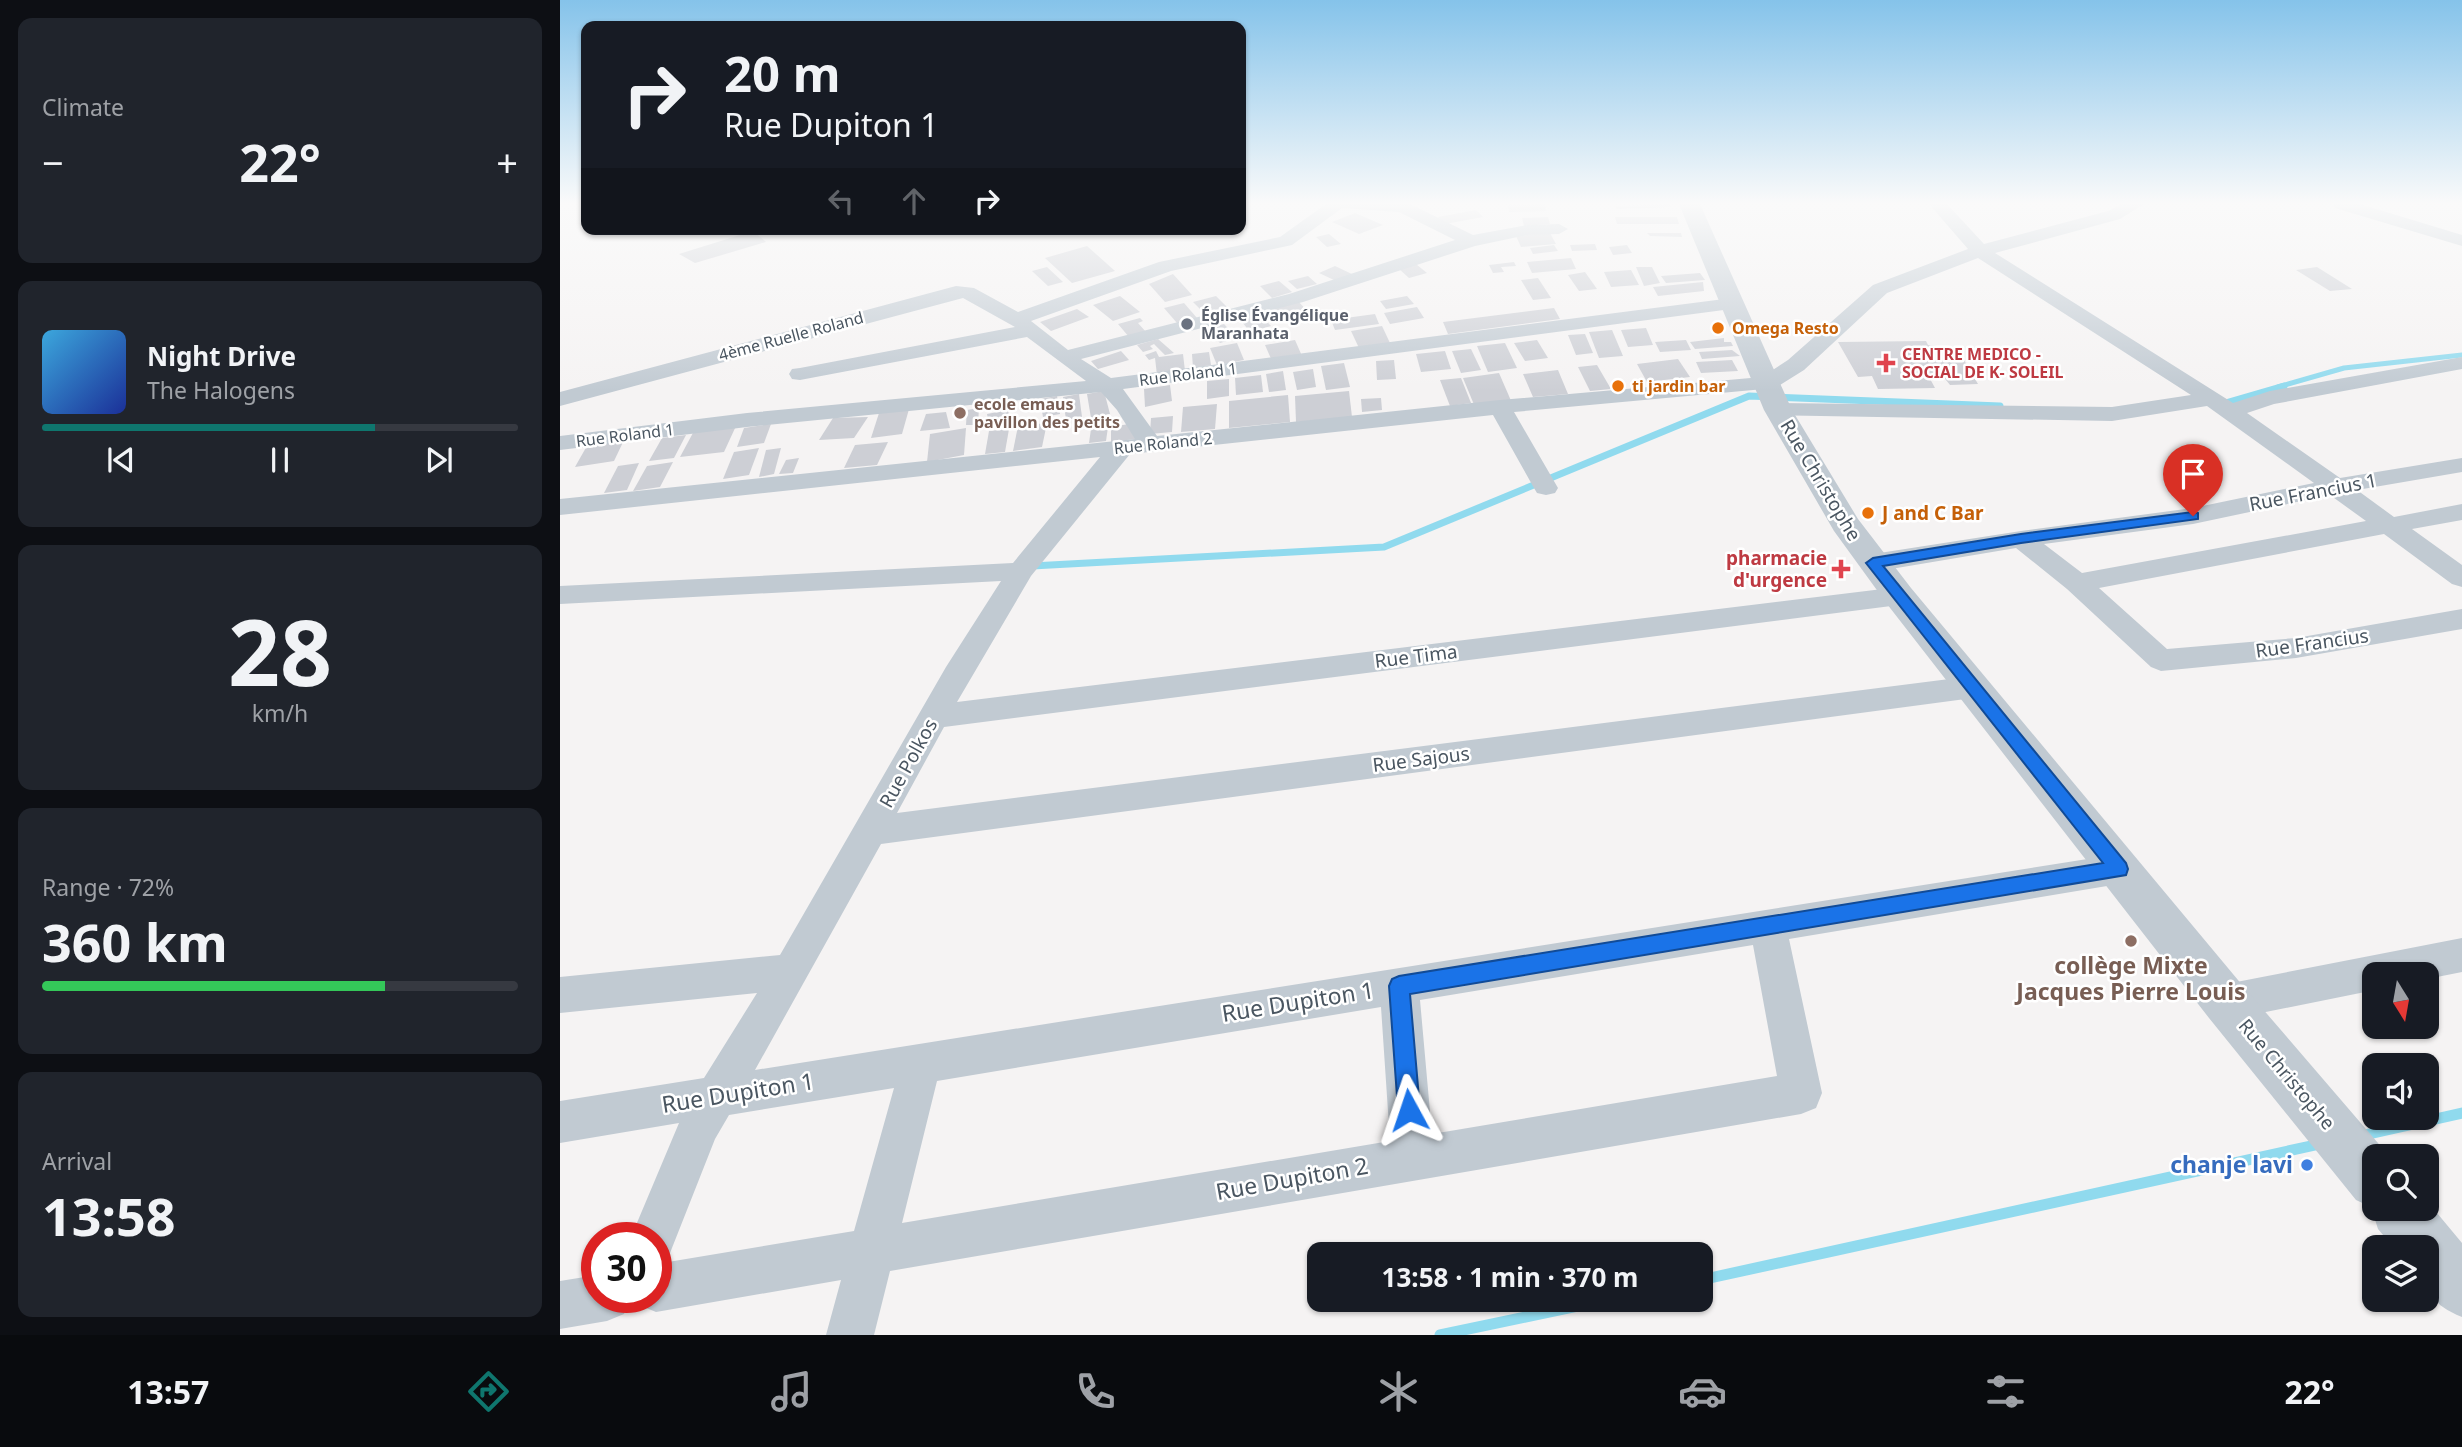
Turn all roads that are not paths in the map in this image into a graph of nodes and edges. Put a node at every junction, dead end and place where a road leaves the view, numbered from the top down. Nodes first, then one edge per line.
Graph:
1 (1165, 266) edge
2 (1393, 266) edge
3 (1716, 266) edge
4 (1940, 266) edge
5 (2004, 266) edge
6 (1732, 304) junction
7 (1024, 325) junction
8 (813, 330) junction
9 (1064, 357) junction
10 (2462, 363) edge
11 (800, 374) junction
12 (1107, 385) junction
13 (1773, 396) junction
14 (560, 399) edge
15 (2221, 405) junction
16 (1500, 407) junction
17 (794, 417) junction
18 (560, 443) edge
19 (1151, 444) junction
20 (1123, 447) junction
21 (2462, 465) edge
22 (1541, 480) dead end
23 (2333, 487) junction
24 (560, 507) edge
25 (2462, 512) edge
26 (2390, 528) junction
27 (2021, 539) junction
28 (1873, 563) junction
29 (1024, 567) junction
30 (2462, 578) edge
31 (2077, 583) junction
32 (560, 595) edge
33 (1899, 596) junction
34 (2462, 619) edge
35 (1973, 687) junction
36 (934, 717) junction
37 (870, 831) junction
38 (2119, 869) junction
39 (1768, 926) junction
40 (2462, 955) edge
41 (791, 972) junction
42 (1399, 986) junction
43 (560, 995) edge
44 (2226, 1002) junction
45 (921, 1063) junction
46 (718, 1096) junction
47 (560, 1122) edge
48 (1413, 1159) junction
49 (2362, 1165) edge
50 (2408, 1221) edge
51 (660, 1222) edge
52 (873, 1251) junction
53 (672, 1285) edge
54 (2462, 1288) edge
55 (581, 1301) edge
56 (560, 1305) edge
57 (850, 1335) edge

1 - 7 street
2 - 9 street
3 - 6 street, Rue Christophe
4 - 13 street
5 - 15 street
6 - 12 street, Rue Roland 1
6 - 13 street, Rue Christophe
7 - 8 street, 4ème Ruelle Roland
7 - 9 street
7 - 11 street
8 - 11 street
8 - 14 street, 4ème Ruelle Roland
9 - 12 street
10 - 15 street, Rue Roland 2
11 - 17 street
12 - 17 street, Rue Roland 1
12 - 19 street
13 - 15 street, Rue Roland 2
13 - 16 street, Rue Roland 2
13 - 28 street, Rue Christophe
15 - 23 street
16 - 19 street, Rue Roland 2
16 - 22 street
17 - 18 street, Rue Roland 1
19 - 20 street, Rue Roland 2
20 - 24 street, Rue Roland 2
20 - 29 street, Rue Polkos
21 - 23 street, Rue Francius 1
23 - 26 street
23 - 27 street, Rue Francius 1
25 - 26 street
26 - 30 street
26 - 31 street
27 - 28 street, Rue Francius 1
27 - 31 street
28 - 33 street, Rue Christophe
29 - 32 street
29 - 36 street, Rue Polkos
31 - 34 street, Rue Francius
33 - 35 street, Rue Christophe
33 - 36 street, Rue Tima
35 - 37 street, Rue Sajous
35 - 38 street, Rue Christophe
36 - 37 street, Rue Polkos
37 - 41 street, Rue Polkos
38 - 39 street, Rue Dupiton 1
38 - 44 street, Rue Christophe
39 - 42 street, Rue Dupiton 1
39 - 48 street, Rue Dupiton 2
40 - 44 street
41 - 43 street
41 - 46 street, Rue Polkos
42 - 45 street, Rue Dupiton 1
42 - 48 street
44 - 49 street, Rue Christophe
45 - 46 street, Rue Dupiton 1
45 - 52 street
46 - 47 street, Rue Dupiton 1
46 - 51 street, Rue Polkos
48 - 52 street, Rue Dupiton 2
50 - 54 street
52 - 53 street, Rue Dupiton 2
52 - 57 street
55 - 56 street

